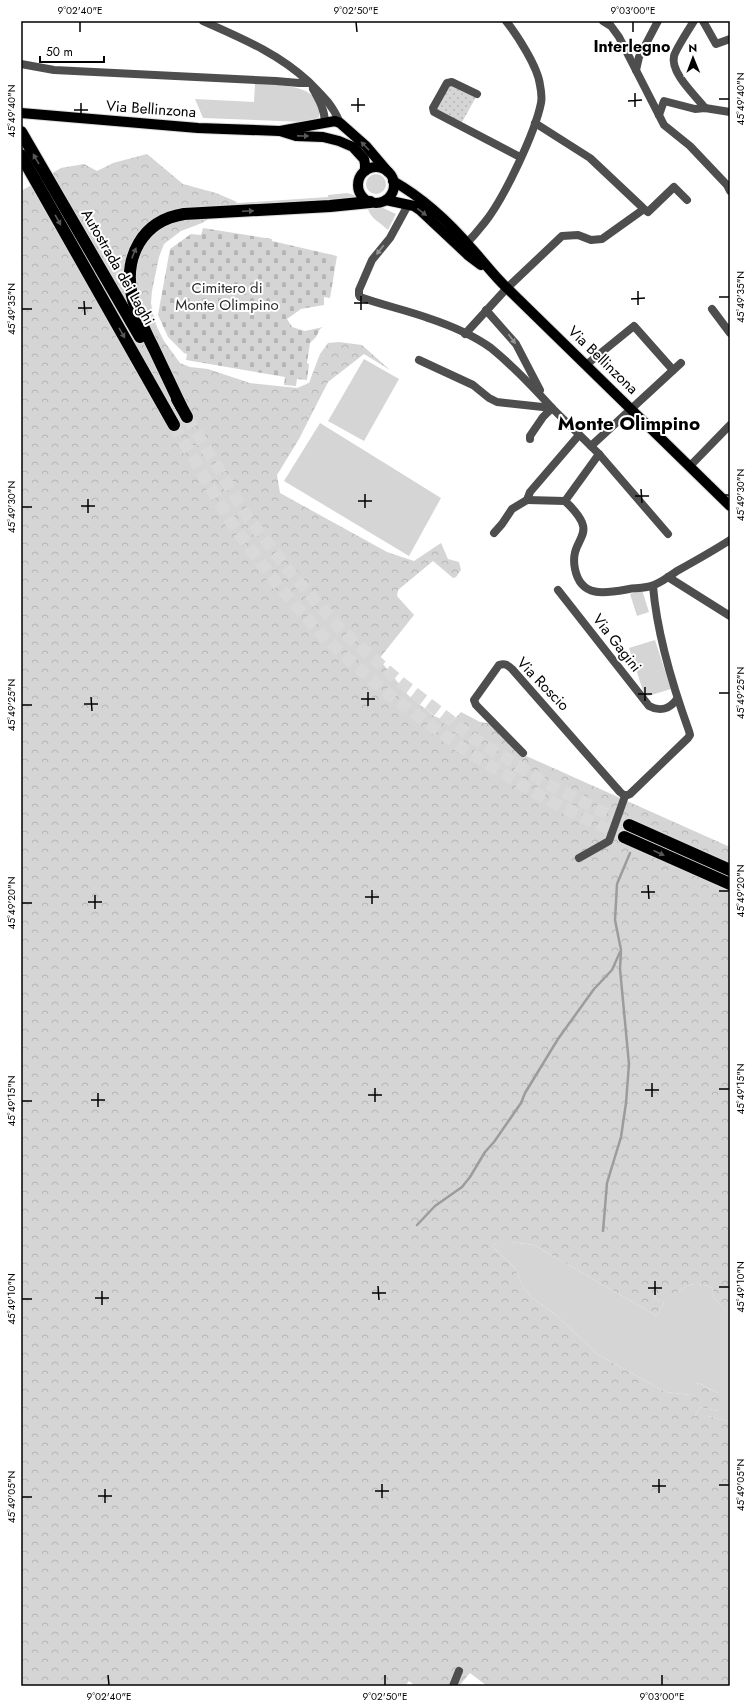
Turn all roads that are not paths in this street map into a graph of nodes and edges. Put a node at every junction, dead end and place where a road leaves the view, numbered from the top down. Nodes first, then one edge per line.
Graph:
1 (203, 21) edge
2 (506, 21) edge
3 (603, 21) edge
4 (658, 21) edge
5 (694, 21) edge
6 (703, 21) edge
7 (730, 39) edge
8 (21, 64) edge
9 (636, 70) junction
10 (309, 83) junction
11 (478, 94) dead end
12 (705, 108) junction
13 (730, 112) edge
14 (21, 113) edge
15 (659, 115) junction
16 (325, 123) junction
17 (340, 123) junction
18 (535, 123) junction
19 (280, 131) junction
20 (21, 132) edge
21 (328, 138) junction
22 (21, 155) edge
23 (520, 158) junction
24 (365, 171) junction
25 (391, 177) junction
26 (730, 192) edge
27 (386, 200) junction
28 (687, 200) dead end
29 (370, 202) junction
30 (408, 205) junction
31 (642, 207) dead end
32 (464, 246) junction
33 (507, 288) junction
34 (712, 309) dead end
35 (486, 310) junction
36 (729, 332) edge
37 (465, 334) junction
38 (418, 360) dead end
39 (681, 364) dead end
40 (586, 365) junction
41 (673, 370) junction
42 (544, 399) junction
43 (181, 406) junction
44 (552, 408) junction
45 (631, 409) junction
46 (188, 417) tunnel mouth
47 (174, 425) tunnel mouth
48 (730, 425) edge
49 (579, 435) junction
50 (530, 439) dead end
51 (591, 446) junction
52 (599, 454) junction
53 (690, 466) junction
54 (527, 500) junction
55 (565, 501) junction
56 (730, 506) edge
57 (494, 533) dead end
58 (668, 534) dead end
59 (730, 540) edge
60 (668, 576) junction
61 (653, 586) junction
62 (558, 590) dead end
63 (730, 616) edge
64 (678, 699) junction
65 (523, 753) dead end
66 (625, 796) junction
67 (629, 825) tunnel mouth
68 (624, 837) tunnel mouth
69 (579, 858) dead end
70 (730, 870) edge
71 (730, 884) edge
72 (458, 1671) dead end
73 (453, 1686) edge

1 - 10 street
2 - 18 street
3 - 9 street
4 - 9 street
5 - 12 street
6 - 7 street
8 - 10 street
9 - 15 street
10 - 16 street
10 - 17 street
11 - 23 street
12 - 13 street
12 - 15 street
14 - 19 main road, Via Bellinzona
15 - 26 street
16 - 17 main road, Via Bellinzona
16 - 19 main road, Via Bellinzona
16 - 21 main road
25 -> 17 main road, Via Bellinzona
18 - 23 street
18 - 31 street
19 -> 21 main road, Via Bellinzona
43 -> 20 highway, Autostrada dei Laghi
21 - 24 main road, Via Bellinzona
22 -> 47 highway, Autostrada dei Laghi
23 - 32 street
24 - 25 main road
24 - 29 main road
25 - 27 main road
25 - 32 main road, Via Bellinzona
27 - 29 main road
27 - 30 main road, Via Bellinzona
28 - 33 street
43 -> 29 highway
30 -> 32 main road, Via Bellinzona
30 -> 37 street
32 - 33 main road, Via Bellinzona
33 - 35 street
33 - 40 main road, Via Bellinzona
34 - 36 street
35 - 37 street
35 -> 42 street
37 - 42 street
38 - 44 street
39 - 41 street
40 - 41 street
40 - 45 main road, Via Bellinzona
41 - 45 street
42 - 44 street
43 - 46 highway, Autostrada dei Laghi
44 - 49 street
44 - 50 street
45 - 51 street
45 - 53 main road, Via Bellinzona
48 - 53 street
49 - 51 street
49 - 54 street
51 - 52 street
52 - 55 street
52 - 58 street
53 - 56 main road, Via Bellinzona
54 - 55 street
54 - 57 street
55 - 61 street
59 - 60 street
60 - 61 street
60 - 63 street
61 - 64 street
62 - 64 street, Via Gagini
64 - 66 street
65 - 66 street, Via Roscio
66 - 69 street
67 - 70 highway
68 -> 71 highway
72 - 73 street

